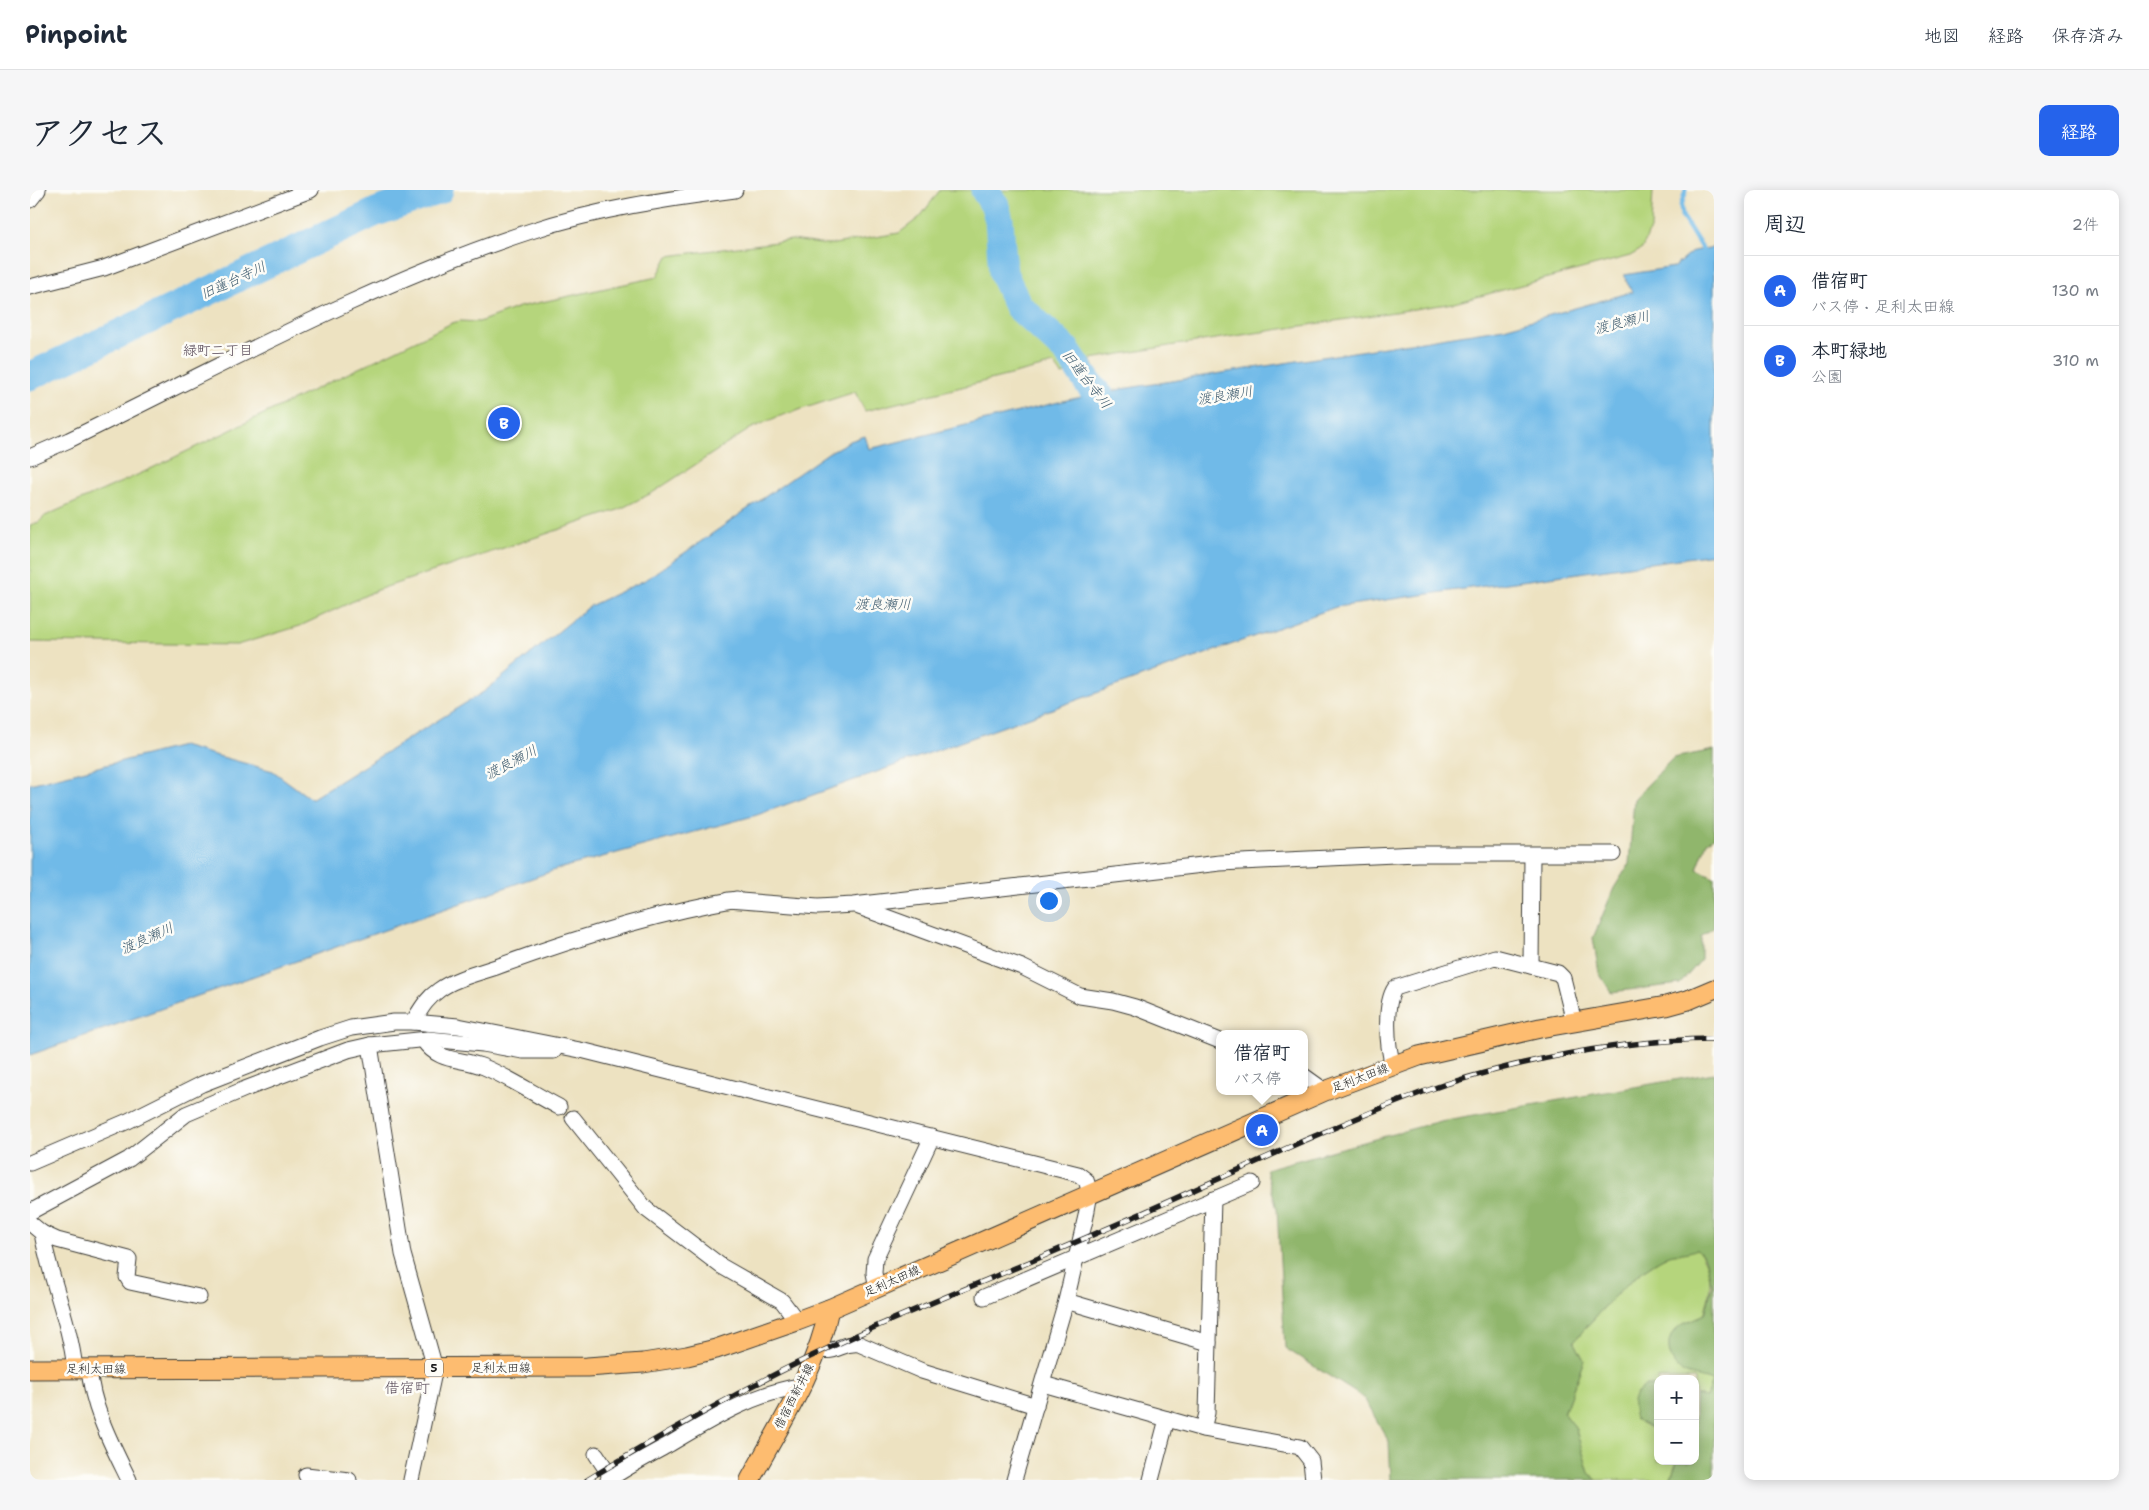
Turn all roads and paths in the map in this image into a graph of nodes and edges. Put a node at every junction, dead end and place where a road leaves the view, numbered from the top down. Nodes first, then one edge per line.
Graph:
1 (38, 190) edge
2 (312, 190) edge
3 (735, 190) edge
4 (30, 200) edge
5 (30, 287) edge
6 (30, 457) edge
7 (1613, 854) dead end
8 (1532, 856) junction
9 (761, 895) dead end
10 (728, 900) junction
11 (853, 905) junction
12 (1531, 966) junction
13 (1714, 989) edge
14 (413, 1022) junction
15 (1574, 1022) junction
16 (1216, 1039) edge
17 (423, 1040) junction
18 (370, 1045) junction
19 (585, 1051) junction
20 (1393, 1065) junction
21 (1308, 1079) edge
22 (1325, 1091) junction
23 (559, 1107) dead end
24 (573, 1118) dead end
25 (932, 1137) junction
26 (30, 1163) edge
27 (1252, 1183) dead end
28 (1090, 1193) junction
29 (1213, 1199) junction
30 (30, 1212) edge
31 (30, 1223) edge
32 (42, 1234) junction
33 (1075, 1257) junction
34 (877, 1288) junction
35 (984, 1296) dead end
36 (199, 1297) dead end
37 (1066, 1301) junction
38 (829, 1309) junction
39 (796, 1322) junction
40 (1210, 1343) junction
41 (817, 1348) junction
42 (435, 1368) junction
43 (30, 1369) edge
44 (82, 1369) junction
45 (1043, 1384) junction
46 (801, 1386) junction
47 (1036, 1406) junction
48 (1167, 1420) junction
49 (1203, 1429) junction
50 (596, 1454) dead end
51 (306, 1475) dead end
52 (610, 1479) edge
53 (129, 1480) edge
54 (349, 1480) edge
55 (411, 1480) edge
56 (750, 1480) edge
57 (1014, 1480) edge
58 (1151, 1480) edge
59 (1313, 1480) edge

1 - 4 street
2 - 5 street
3 - 6 street
7 - 8 street
8 - 11 street
8 - 12 street
9 - 10 street
10 - 11 street
10 - 14 street
11 - 16 street
12 - 15 street
12 - 20 street
13 - 15 main road, 足利太田線 / 5
14 - 19 street
14 - 26 street
15 - 20 main road, 足利太田線 / 5
17 - 18 street
17 - 19 street
17 - 23 street
18 - 30 street
18 - 42 street
19 - 25 street
20 - 22 main road, 足利太田線 / 5
21 - 22 street
22 - 28 main road, 足利太田線 / 5
24 - 39 street
25 - 28 street
25 - 34 street
27 - 29 street
28 - 33 street
28 - 34 main road, 足利太田線 / 5
29 - 33 street
29 - 40 street
31 - 32 street
32 - 36 street
32 - 44 street
33 - 35 street
33 - 37 street
34 - 38 main road, 足利太田線 / 5
37 - 40 street
37 - 45 street
38 - 39 main road, 足利太田線 / 5
38 - 41 main road, 借宿西新井線
39 - 42 main road, 足利太田線 / 5
40 - 49 street
41 - 46 main road, 借宿西新井線
41 - 47 street
42 - 44 main road, 足利太田線 / 5
42 - 55 street
43 - 44 main road, 足利太田線 / 5
44 - 53 street
45 - 47 street
45 - 48 street
46 - 52 street
46 - 56 main road, 借宿西新井線
47 - 57 street
48 - 49 street
48 - 58 street
49 - 59 street
50 - 52 street
51 - 54 street

